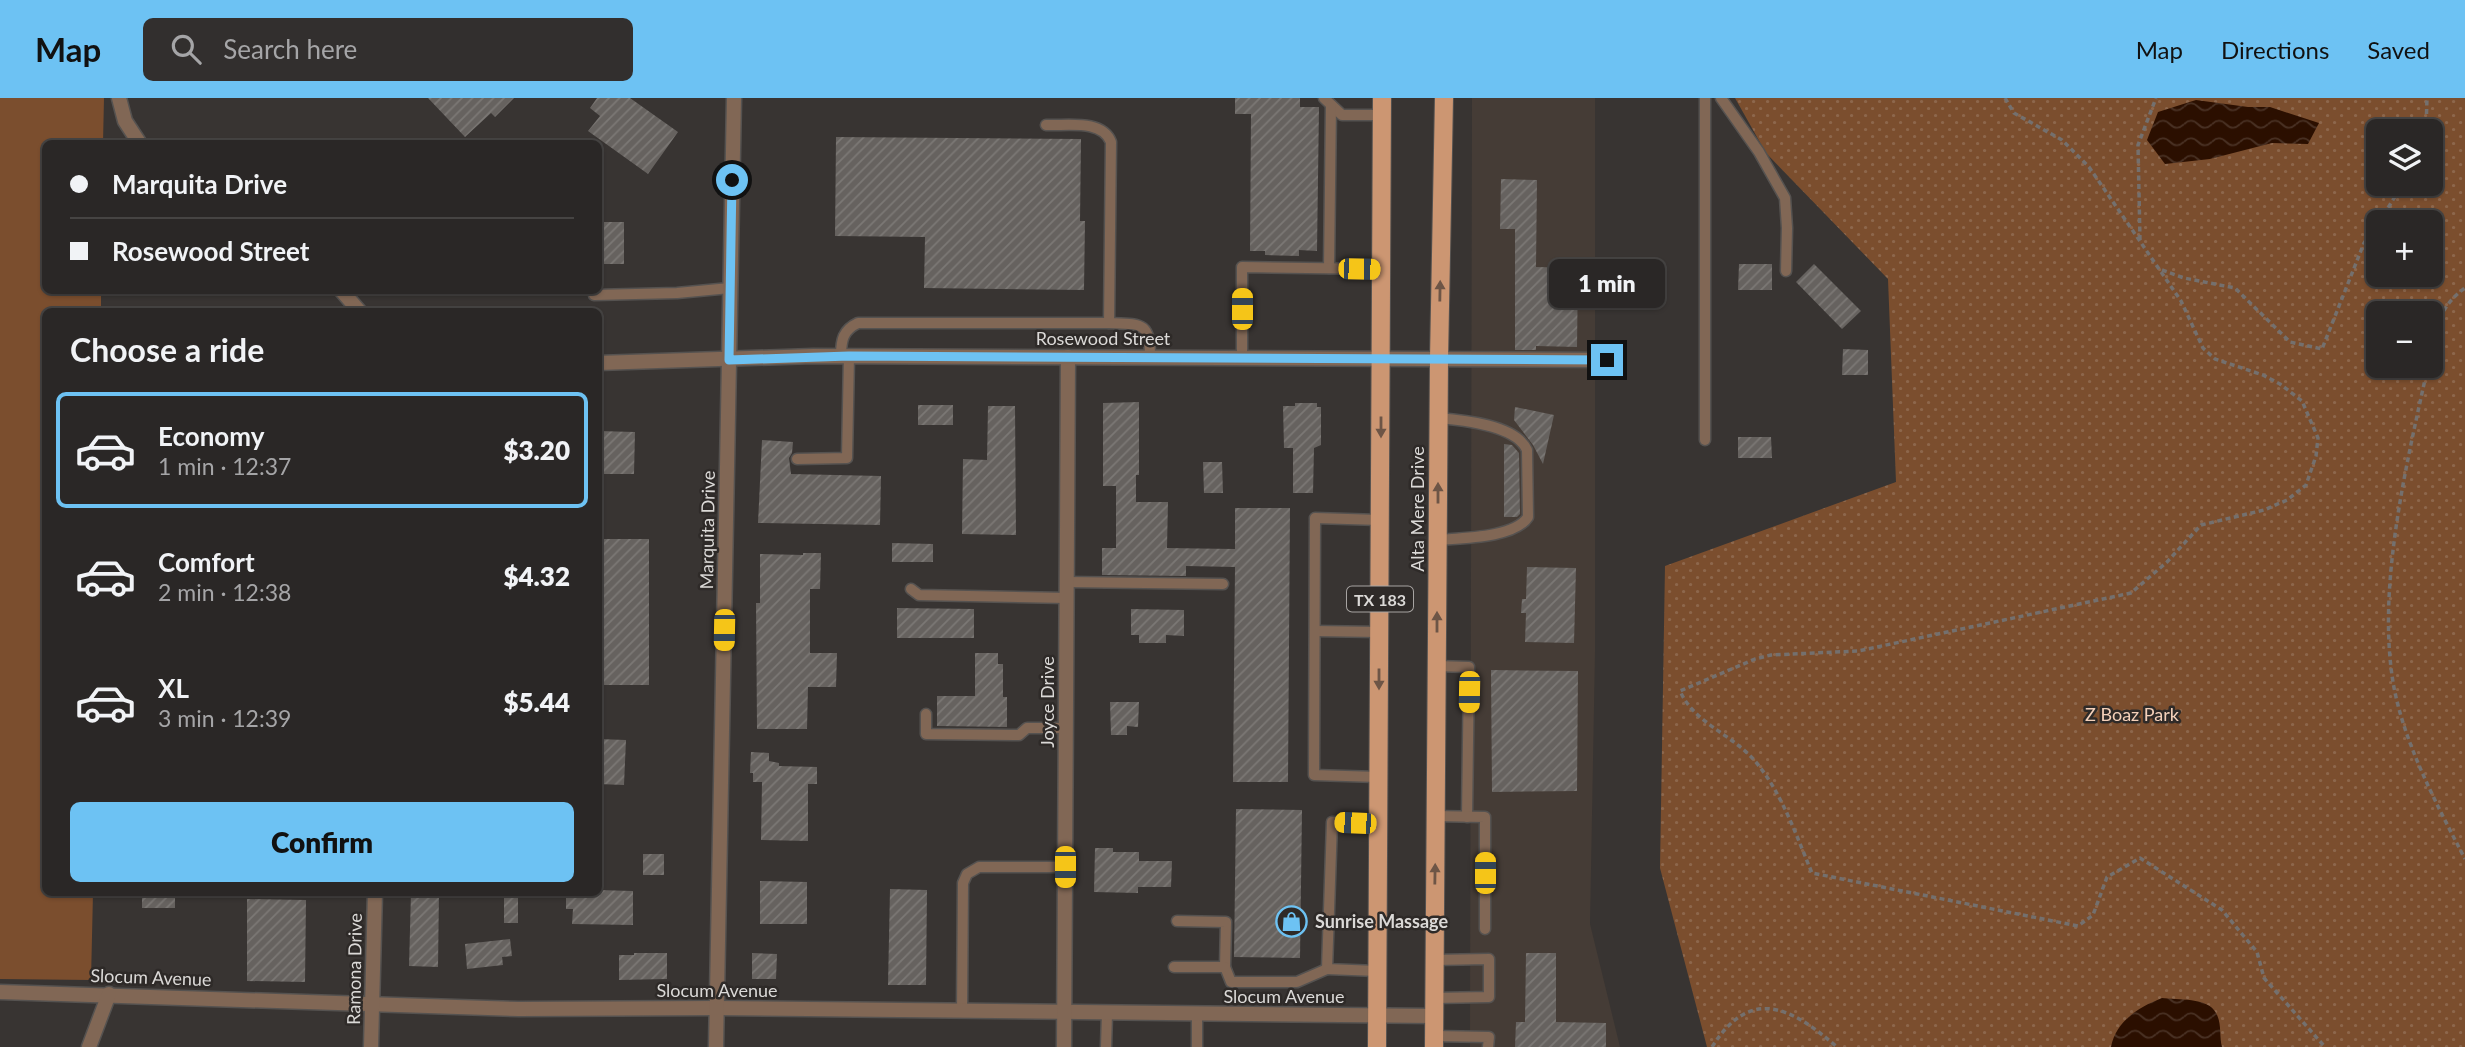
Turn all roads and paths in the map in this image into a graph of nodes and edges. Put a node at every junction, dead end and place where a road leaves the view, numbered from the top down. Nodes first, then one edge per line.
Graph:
1 (119, 98) edge
2 (734, 98) edge
3 (1444, 98) edge
4 (1704, 98) edge
5 (1721, 98) edge
6 (2005, 98) edge
7 (2156, 98) edge
8 (2427, 98) edge
9 (1327, 101) edge
10 (1382, 106) edge
11 (2426, 119) edge
12 (1046, 125) dead end
13 (137, 140) edge
14 (2140, 240) junction
15 (2366, 240) edge
16 (1329, 268) junction
17 (1381, 269) junction
18 (2160, 270) junction
19 (1786, 271) dead end
20 (730, 288) junction
21 (2465, 288) edge
22 (344, 294) edge
23 (594, 295) dead end
24 (357, 308) edge
25 (2443, 312) edge
26 (1109, 323) junction
27 (845, 356) junction
28 (1068, 357) junction
29 (1150, 358) junction
30 (1242, 358) junction
31 (1381, 359) junction
32 (1439, 359) junction
33 (729, 360) junction
34 (1607, 360) dead end
35 (602, 363) edge
36 (2426, 378) edge
37 (1438, 418) junction
38 (1705, 440) dead end
39 (797, 458) dead end
40 (1380, 520) junction
41 (1437, 540) junction
42 (1067, 582) junction
43 (1223, 584) dead end
44 (911, 589) dead end
45 (1067, 598) junction
46 (1315, 631) junction
47 (1379, 632) junction
48 (1436, 666) junction
49 (926, 714) dead end
50 (1066, 728) junction
51 (1378, 778) junction
52 (1436, 816) junction
53 (1467, 817) junction
54 (1378, 824) junction
55 (2465, 859) edge
56 (1065, 867) junction
57 (375, 896) edge
58 (1177, 921) dead end
59 (1485, 929) dead end
60 (1434, 960) junction
61 (1174, 967) dead end
62 (1224, 967) junction
63 (1327, 969) junction
64 (1377, 971) junction
65 (0, 992) edge
66 (109, 994) junction
67 (372, 1005) junction
68 (1434, 1007) junction
69 (718, 1008) junction
70 (962, 1012) junction
71 (1064, 1013) junction
72 (1107, 1014) junction
73 (1198, 1014) junction
74 (1377, 1016) junction
75 (1434, 1041) edge
76 (89, 1047) edge
77 (371, 1047) edge
78 (716, 1047) edge
79 (1064, 1047) edge
80 (1106, 1047) edge
81 (1197, 1047) edge
82 (1377, 1047) edge
83 (1488, 1047) edge
84 (1712, 1047) edge
85 (1837, 1047) edge
86 (2325, 1047) edge

1 - 13 street
2 - 20 street, Marquita Drive
32 -> 3 main road, Alta Mere Drive / TX 183
4 - 38 lane
5 - 19 lane
6 - 14 path
7 - 14 path
8 - 11 path
9 - 10 lane
9 - 16 lane
10 - 17 main road, Alta Mere Drive / TX 183
12 - 26 lane
14 - 18 path
15 - 18 path
16 - 17 lane
16 - 30 lane
17 - 31 main road, Alta Mere Drive / TX 183
18 - 86 path
20 - 23 lane
20 - 33 street, Marquita Drive
21 - 25 path
22 - 24 street
26 - 27 lane
26 - 29 lane
27 - 28 street, Rosewood Street
27 - 33 street, Rosewood Street
27 - 39 lane
28 - 29 street, Rosewood Street
28 - 42 street, Joyce Drive
29 - 30 street, Rosewood Street
30 - 31 street, Rosewood Street
31 - 32 street, Rosewood Street
31 -> 40 main road, Alta Mere Drive / TX 183
32 - 34 street, Rosewood Street
32 - 37 main road, Alta Mere Drive / TX 183
33 - 35 street, Rosewood Street
33 - 69 street, Marquita Drive
36 - 55 path
41 -> 37 main road, Alta Mere Drive / TX 183
37 - 41 lane
40 - 46 lane
40 - 47 main road, Alta Mere Drive / TX 183
48 -> 41 main road, Alta Mere Drive / TX 183
42 - 43 lane
42 - 45 street, Joyce Drive
44 - 45 lane
45 - 50 street, Joyce Drive
46 - 47 lane
46 - 51 lane
47 -> 51 main road, Alta Mere Drive / TX 183
48 - 52 main road, Alta Mere Drive / TX 183
48 - 53 lane
49 - 50 lane
50 - 56 street, Joyce Drive
51 - 54 main road, Alta Mere Drive / TX 183
52 - 53 lane
60 -> 52 main road, Alta Mere Drive / TX 183
53 - 59 lane
54 - 63 lane
54 - 64 main road, Alta Mere Drive / TX 183
56 - 70 lane
56 - 71 street, Joyce Drive
57 - 67 street, Ramona Drive
58 - 62 lane
60 - 68 main road, Alta Mere Drive / TX 183
60 - 68 lane
61 - 62 lane
62 - 63 lane
63 - 64 lane
64 - 74 main road, Alta Mere Drive / TX 183
65 - 66 street, Slocum Avenue
66 - 67 street, Slocum Avenue
66 - 76 street
67 - 69 street, Slocum Avenue
67 - 77 street, Ramona Drive
68 - 74 street, Slocum Avenue
68 - 75 main road, Alta Mere Drive / TX 183
69 - 70 street, Slocum Avenue
69 - 78 street, Marquita Drive
70 - 71 street, Slocum Avenue
71 - 72 street, Slocum Avenue
71 - 79 street, Joyce Drive
72 - 73 street, Slocum Avenue
72 - 80 lane
73 - 74 street, Slocum Avenue
73 - 81 lane
74 - 82 main road, Alta Mere Drive / TX 183
75 - 83 lane
84 - 85 path

